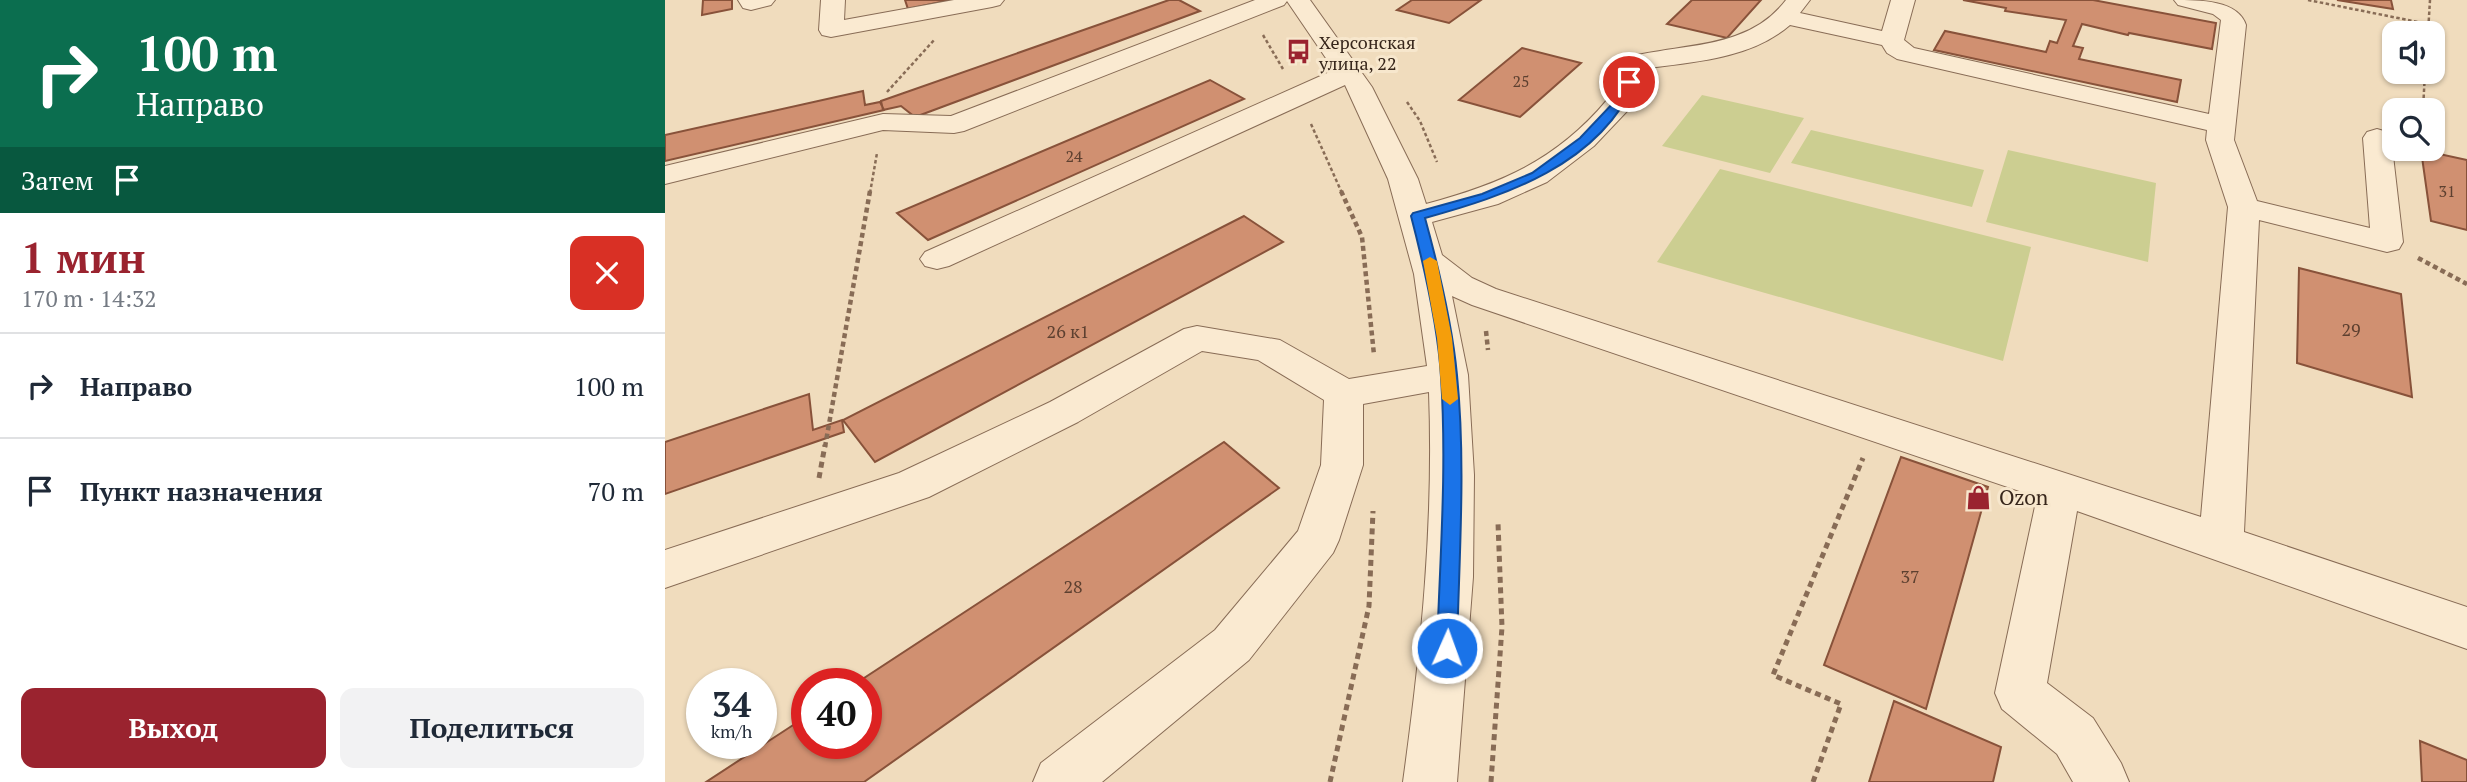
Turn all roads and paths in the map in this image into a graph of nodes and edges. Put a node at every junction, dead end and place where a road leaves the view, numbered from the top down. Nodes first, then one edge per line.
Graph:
1 (750, 0) edge
2 (763, 0) edge
3 (833, 0) edge
4 (992, 0) edge
5 (1276, 0) edge
6 (1298, 0) edge
7 (1903, 0) edge
8 (2186, 0) edge
9 (2308, 0) edge
10 (2430, 0) edge
11 (966, 5) junction
12 (1791, 8) edge
13 (2413, 21) edge
14 (2428, 21) edge
15 (1892, 40) junction
16 (1350, 73) junction
17 (883, 122) junction
18 (2221, 125) junction
19 (2377, 138) dead end
20 (665, 175) edge
21 (2244, 207) junction
22 (1418, 216) junction
23 (2387, 242) junction
24 (937, 259) dead end
25 (1430, 262) junction
26 (2467, 284) edge
27 (1449, 374) junction
28 (1344, 394) junction
29 (1877, 426) junction
30 (2060, 489) junction
31 (811, 521) junction
32 (2221, 542) junction
33 (665, 569) edge
34 (2467, 628) edge
35 (1060, 782) edge
36 (1430, 782) edge
37 (1813, 782) edge
38 (2102, 782) edge

1 - 2 street
3 - 11 street
4 - 11 street
5 - 17 street
6 - 16 street
7 - 15 street
8 - 18 street
9 - 13 path
10 - 14 path
11 - 17 path
12 - 15 street
12 - 22 street
15 - 18 street
16 - 22 street
16 - 24 street
17 - 20 street
17 - 31 path
18 - 21 street
19 - 23 street
21 - 23 street
21 - 32 street
22 - 25 street
23 - 26 path
25 - 27 street
25 - 29 street
27 - 28 street
27 - 36 street
28 - 31 street
28 - 35 street
29 - 30 street
29 - 37 path
30 - 32 street
30 - 38 street
31 - 33 street
32 - 34 street

